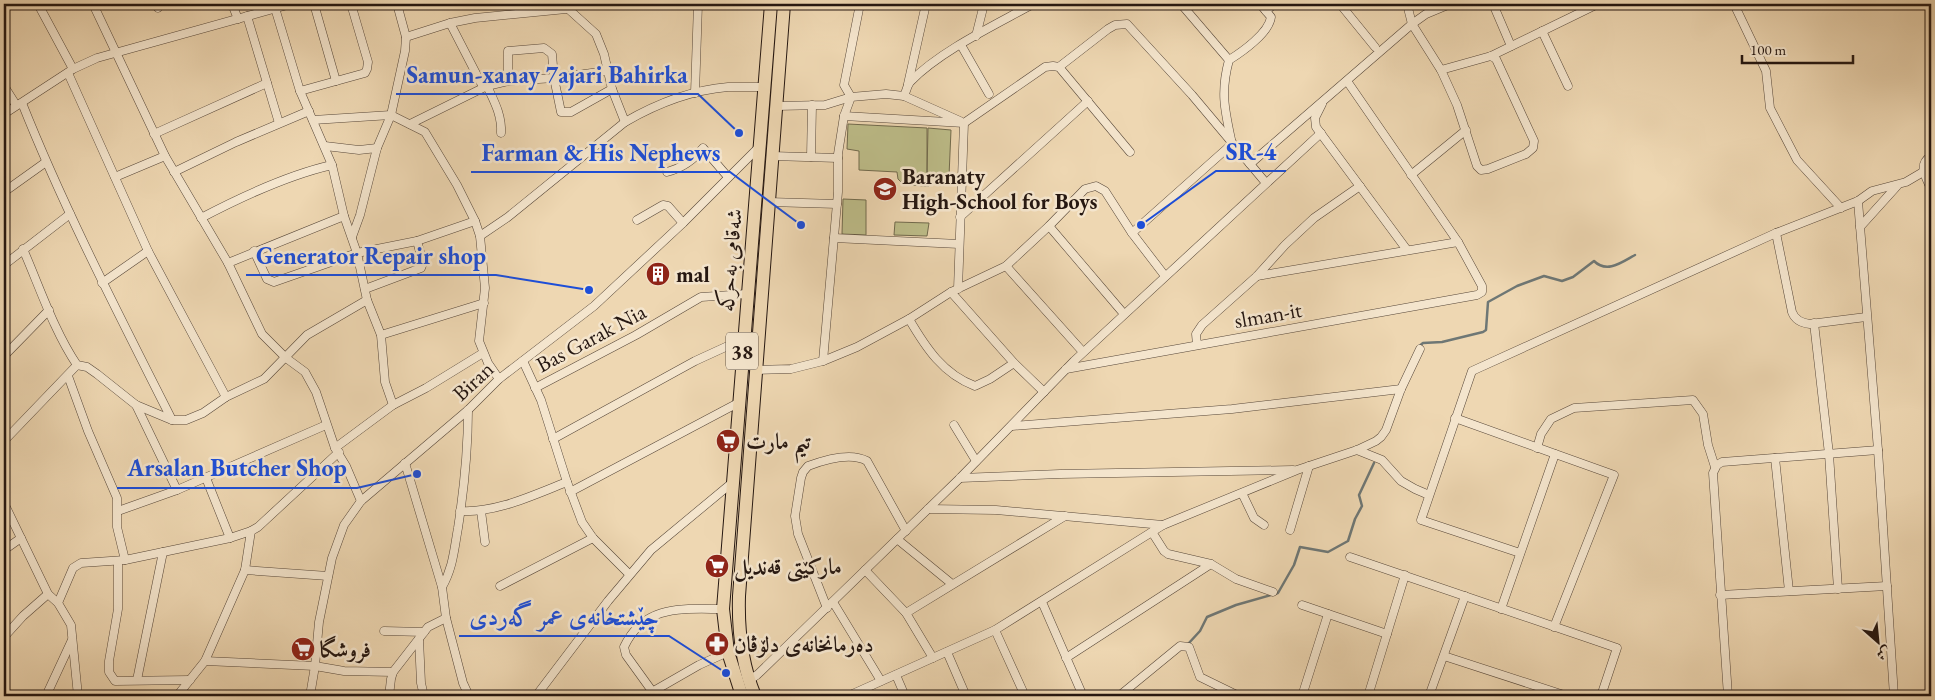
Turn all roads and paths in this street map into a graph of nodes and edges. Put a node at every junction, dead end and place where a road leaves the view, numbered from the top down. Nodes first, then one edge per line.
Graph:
1 (38, 4) edge
2 (93, 4) edge
3 (232, 4) edge
4 (291, 4) edge
5 (314, 4) edge
6 (351, 4) edge
7 (396, 4) edge
8 (698, 4) edge
9 (771, 4) edge
10 (784, 4) edge
11 (860, 4) edge
12 (926, 4) edge
13 (984, 4) edge
14 (1033, 4) edge
15 (1181, 4) edge
16 (1260, 4) edge
17 (1274, 4) edge
18 (1340, 4) edge
19 (1407, 4) edge
20 (1450, 4) edge
21 (1493, 4) edge
22 (1598, 4) edge
23 (1734, 4) edge
24 (565, 6) edge
25 (275, 8) junction
26 (1266, 11) junction
27 (247, 16) junction
28 (238, 19) junction
29 (450, 23) junction
30 (1412, 24) junction
31 (1542, 31) junction
32 (976, 36) junction
33 (406, 37) junction
34 (961, 45) junction
35 (1511, 46) junction
36 (1375, 47) dead end
37 (116, 53) junction
38 (1491, 56) junction
39 (1229, 60) junction
40 (1059, 67) junction
41 (607, 70) junction
42 (1440, 70) junction
43 (70, 71) junction
44 (554, 78) junction
45 (336, 81) junction
46 (508, 81) junction
47 (1346, 81) junction
48 (267, 83) junction
49 (908, 84) junction
50 (4, 86) edge
51 (485, 86) junction
52 (1568, 86) dead end
53 (763, 88) junction
54 (612, 89) junction
55 (300, 91) junction
56 (695, 93) junction
57 (989, 94) dead end
58 (851, 96) junction
59 (904, 96) junction
60 (1326, 98) junction
61 (1088, 101) junction
62 (19, 104) junction
63 (776, 106) junction
64 (812, 106) junction
65 (309, 112) junction
66 (4, 114) edge
67 (391, 115) junction
68 (844, 116) junction
69 (313, 120) junction
70 (625, 122) junction
71 (279, 123) junction
72 (964, 123) junction
73 (410, 124) junction
74 (1466, 130) junction
75 (501, 133) dead end
76 (1321, 133) junction
77 (154, 134) junction
78 (1232, 144) junction
79 (325, 146) junction
80 (377, 148) junction
81 (759, 148) junction
82 (1130, 152) dead end
83 (165, 156) junction
84 (772, 156) junction
85 (1931, 156) edge
86 (811, 157) junction
87 (838, 158) junction
88 (46, 162) junction
89 (1250, 164) junction
90 (332, 165) junction
91 (174, 172) junction
92 (667, 172) dead end
93 (1923, 172) junction
94 (1411, 175) junction
95 (114, 177) junction
96 (728, 177) junction
97 (758, 178) junction
98 (772, 178) junction
99 (1266, 182) junction
100 (1898, 185) junction
101 (1360, 186) junction
102 (1931, 189) edge
103 (4, 192) edge
104 (1858, 201) junction
105 (769, 202) junction
106 (837, 204) junction
107 (1841, 208) junction
108 (70, 214) junction
109 (344, 216) junction
110 (960, 217) junction
111 (201, 218) junction
112 (475, 220) junction
113 (637, 220) dead end
114 (683, 223) junction
115 (1049, 226) junction
116 (1860, 227) junction
117 (1132, 233) junction
118 (1776, 233) junction
119 (480, 236) junction
120 (352, 237) junction
121 (834, 238) junction
122 (416, 241) junction
123 (1458, 242) junction
124 (959, 244) junction
125 (23, 249) junction
126 (1407, 250) junction
127 (148, 251) junction
128 (254, 251) junction
129 (357, 253) junction
130 (228, 263) junction
131 (4, 264) edge
132 (1006, 266) junction
133 (1165, 276) junction
134 (1257, 276) junction
135 (102, 283) junction
136 (365, 289) junction
137 (954, 290) junction
138 (747, 294) junction
139 (367, 300) junction
140 (484, 302) junction
141 (49, 310) junction
142 (1124, 314) junction
143 (1866, 317) junction
144 (909, 319) junction
145 (1814, 323) junction
146 (382, 335) junction
147 (743, 339) junction
148 (1197, 345) junction
149 (1420, 349) dead end
150 (1083, 352) junction
151 (4, 353) edge
152 (483, 353) junction
153 (286, 358) junction
154 (523, 361) junction
155 (823, 361) junction
156 (1014, 363) junction
157 (77, 365) junction
158 (756, 370) junction
159 (1066, 370) junction
160 (68, 376) junction
161 (499, 380) junction
162 (535, 388) junction
163 (1401, 389) junction
164 (1044, 392) junction
165 (226, 397) junction
166 (738, 403) junction
167 (136, 405) junction
168 (393, 405) junction
169 (468, 410) junction
170 (1455, 418) junction
171 (172, 420) junction
172 (326, 425) junction
173 (954, 425) dead end
174 (1012, 426) junction
175 (552, 439) junction
176 (4, 441) edge
177 (1538, 448) junction
178 (337, 450) junction
179 (1357, 450) junction
180 (1878, 450) junction
181 (1555, 454) junction
182 (1829, 454) junction
183 (1775, 458) junction
184 (976, 461) junction
185 (405, 463) junction
186 (1309, 466) junction
187 (1715, 467) junction
188 (1297, 470) junction
189 (206, 478) junction
190 (960, 478) junction
191 (567, 482) junction
192 (733, 482) junction
193 (177, 490) junction
194 (570, 492) junction
195 (1242, 493) junction
196 (1429, 495) junction
197 (361, 501) junction
198 (4, 503) edge
199 (928, 509) junction
200 (481, 510) junction
201 (118, 511) junction
202 (460, 511) junction
203 (1065, 516) junction
204 (1163, 525) junction
205 (1264, 525) dead end
206 (906, 530) junction
207 (1290, 530) dead end
208 (251, 531) junction
209 (1152, 532) junction
210 (21, 538) junction
211 (230, 538) junction
212 (594, 538) junction
213 (897, 539) junction
214 (484, 542) dead end
215 (4, 550) edge
216 (163, 552) junction
217 (1520, 553) junction
218 (1350, 557) dead end
219 (121, 561) junction
220 (1211, 564) junction
221 (245, 570) junction
222 (866, 570) junction
223 (630, 574) junction
224 (328, 576) junction
225 (1405, 576) junction
226 (952, 584) junction
227 (500, 586) dead end
228 (1887, 586) junction
229 (442, 587) junction
230 (1838, 589) junction
231 (1789, 591) junction
232 (1273, 592) dead end
233 (48, 594) junction
234 (1720, 595) junction
235 (1465, 596) junction
236 (1042, 602) junction
237 (58, 603) junction
238 (830, 605) junction
239 (1302, 605) dead end
240 (723, 609) junction
241 (1501, 609) junction
242 (906, 613) junction
243 (1328, 614) junction
244 (23, 616) junction
245 (446, 618) junction
246 (1554, 627) junction
247 (4, 629) edge
248 (995, 630) junction
249 (384, 632) dead end
250 (1387, 634) junction
251 (422, 635) junction
252 (4, 637) edge
253 (72, 640) junction
254 (728, 652) junction
255 (947, 652) junction
256 (1444, 656) junction
257 (933, 658) junction
258 (1066, 658) junction
259 (205, 661) junction
260 (315, 666) junction
261 (393, 672) junction
262 (896, 674) junction
263 (137, 680) junction
264 (190, 680) junction
265 (749, 680) junction
266 (881, 681) junction
267 (1129, 686) junction
268 (652, 692) junction
269 (1542, 692) edge
270 (46, 696) edge
271 (78, 696) edge
272 (178, 696) edge
273 (310, 696) edge
274 (389, 696) edge
275 (424, 696) edge
276 (469, 696) edge
277 (536, 696) edge
278 (645, 696) edge
279 (742, 696) edge
280 (755, 696) edge
281 (848, 696) edge
282 (906, 696) edge
283 (966, 696) edge
284 (1025, 696) edge
285 (1084, 696) edge
286 (1119, 696) edge
287 (1128, 696) edge
288 (1239, 696) edge
289 (1302, 696) edge
290 (1368, 696) edge
291 (1429, 696) edge
292 (1566, 696) edge
293 (1601, 696) edge
294 (1728, 696) edge
295 (1894, 696) edge

1 - 43 street
2 - 37 street
3 - 28 street
4 - 25 street
5 - 45 street
6 - 45 street
7 - 33 street
8 - 56 street
9 - 53 main road, شەقامی بەحرکە / 38
10 - 63 main road, شەقامی بەحرکە / 38
11 - 58 street
12 - 49 street
13 - 32 street
14 - 32 street
15 - 39 street
16 - 26 street
17 - 26 street
18 - 36 street
19 - 30 street
20 - 30 street
21 - 35 street
22 - 31 street
23 - 107 street
24 - 29 street
24 - 41 street
25 - 27 street
25 - 55 street
26 - 39 street
27 - 28 street
27 - 48 street
28 - 37 street
29 - 33 street
29 - 51 street
30 - 42 street
30 - 47 street
31 - 35 street
31 - 52 street
32 - 34 street
33 - 67 street
34 - 49 street
34 - 57 street
35 - 38 street
37 - 43 street
37 - 77 street
38 - 42 street
38 - 74 street
39 - 78 street
40 - 61 street
40 - 72 street
40 - 78 street
41 - 44 street
41 - 54 street
42 - 74 street
43 - 62 street
43 - 95 street
44 - 46 street
44 - 46 street
44 - 54 street
45 - 55 street
46 - 51 street
47 - 60 street
47 - 94 street
48 - 71 street
48 - 77 street
49 - 59 street
50 - 62 street
51 - 73 street
51 - 75 street
53 - 56 street
53 - 81 main road, شەقامی بەحرکە / 38
54 - 70 street
55 - 65 street
56 - 70 street
58 - 59 street
58 - 64 street
58 - 68 street
59 - 72 street
60 - 76 street
60 - 89 street
61 - 82 street
61 - 110 street
62 - 66 street
62 - 88 street
63 - 64 street
63 - 84 main road, شەقامی بەحرکە / 38
64 - 86 street
65 - 69 street
65 - 71 street
67 - 69 street
67 - 73 street
67 - 80 street
68 - 72 street
68 - 87 street
69 - 79 street
70 - 119 street
71 - 91 street
72 - 110 street
73 - 112 street
74 - 94 street
76 - 99 street
76 - 101 street
77 - 83 street
78 - 89 street
78 - 117 street
79 - 80 street
79 - 90 street
80 - 120 street
81 - 96 street, Biran
81 - 97 main road, شەقامی بەحرکە / 38
83 - 91 street
83 - 95 street
84 - 86 street
84 - 98 main road, شەقامی بەحرکە / 38
85 - 93 street
86 - 87 street
87 - 106 street
88 - 103 street
88 - 108 street
89 - 99 street
90 - 109 street
90 - 111 street
91 - 111 street
92 - 96 street
93 - 100 street
93 - 102 street
94 - 123 street
95 - 127 street
96 - 114 street, Biran
97 - 98 main road
97 - 138 main road, شەقامی بەحرکە / 38
98 - 105 main road, شەقامی بەحرکە / 38
99 - 133 street
100 - 104 street
100 - 116 street
101 - 126 street
101 - 134 street
104 - 107 street
104 - 116 street
105 - 106 street
105 - 158 main road, شەقامی بەحرکە / 38
106 - 121 street
107 - 118 street
108 - 125 street
108 - 135 street
109 - 120 street
109 - 128 street
110 - 124 street
111 - 130 street
112 - 119 street
112 - 122 street
113 - 114 street
114 - 154 street, Biran
115 - 117 street
115 - 132 street
115 - 142 street
116 - 143 street
117 - 133 street
118 - 145 street
118 - 170 street
119 - 140 street
120 - 129 street
121 - 124 street
121 - 155 street
122 - 129 street
122 - 136 street
123 - 126 street
123 - 148 street, slman-it
124 - 137 street
125 - 131 street
125 - 141 street
126 - 134 street
127 - 135 street
127 - 165 street
128 - 129 street
128 - 130 street
129 - 136 street
130 - 153 street
132 - 137 street
132 - 150 street
133 - 142 street
134 - 148 street
135 - 171 street
136 - 139 street
137 - 144 street
137 - 156 street
138 - 147 main road, شەقامی بەحرکە / 38
138 - 162 street, Bas Garak Nia
139 - 146 street
139 - 153 street
140 - 146 street
140 - 152 street
141 - 151 street
141 - 157 street
142 - 150 street
143 - 145 street
143 - 180 street
144 - 155 street
144 - 156 street
145 - 182 street
146 - 168 street
147 - 166 main road, شەقامی بەحرکە / 38
147 - 175 street
148 - 159 street, slman-it
149 - 163 street
150 - 159 street
152 - 161 street
152 - 168 street
153 - 165 street
153 - 172 street
154 - 161 street, Biran
154 - 162 street
155 - 158 street
156 - 164 street
157 - 160 street
157 - 167 street
158 - 265 main road, شەقامی بەحرکە / 38
159 - 164 street
160 - 176 street
160 - 201 street
161 - 169 street, Biran
162 - 175 street
163 - 174 street
163 - 179 street
164 - 174 street
165 - 171 street
166 - 192 main road, شەقامی بەحرکە / 38
166 - 194 street
167 - 171 street
167 - 193 street
168 - 178 street
169 - 185 street, Biran
169 - 202 street
170 - 177 street
170 - 196 street
172 - 178 street
172 - 189 street
173 - 184 street
174 - 184 street
175 - 191 street
177 - 181 street
177 - 187 street
178 - 197 street
178 - 208 street
179 - 186 street
179 - 196 street
180 - 182 street
180 - 228 street
181 - 217 street
181 - 246 street
182 - 183 street
182 - 230 street
183 - 187 street
183 - 231 street
184 - 190 street
185 - 197 street, Biran
185 - 229 street
186 - 188 street
186 - 207 street
187 - 234 street
188 - 190 street
188 - 195 street
189 - 193 street
189 - 211 street
190 - 199 street
191 - 194 street
191 - 200 street
192 - 223 street
192 - 240 main road, شەقامی بەحرکە / 38
193 - 201 street
194 - 212 street
195 - 204 street
195 - 205 street
196 - 217 street
197 - 224 street, Biran
198 - 210 street
199 - 203 street
199 - 206 street
200 - 202 street
200 - 214 street
201 - 219 street
202 - 229 street
203 - 204 street
203 - 226 street
204 - 209 street
206 - 213 street
206 - 238 street
208 - 211 street
208 - 221 street
209 - 220 street
209 - 236 street
210 - 215 street
210 - 233 street
211 - 216 street
212 - 223 street
212 - 227 street
213 - 222 street
213 - 226 street
216 - 219 street
216 - 263 street
217 - 241 street
218 - 225 street
219 - 237 street
219 - 263 street
220 - 232 street
220 - 258 street
221 - 224 street
221 - 259 street
222 - 238 street
222 - 242 street
223 - 277 street
224 - 260 street, Biran
225 - 235 street
225 - 250 street
226 - 242 street
228 - 230 street
228 - 295 street
229 - 245 street
230 - 231 street
231 - 234 street
233 - 237 street
233 - 244 street
234 - 294 street
235 - 241 street
235 - 256 street
236 - 248 street
236 - 258 street
237 - 253 street
238 - 265 street
238 - 266 street
239 - 243 street
240 - 254 main road, شەقامی بەحرکە / 38
240 - 268 street
241 - 246 street
242 - 257 street
243 - 250 street
243 - 289 street
244 - 247 street
244 - 252 street
245 - 251 street
245 - 276 street
246 - 293 street
248 - 255 street
248 - 284 street
249 - 251 street
250 - 290 street
251 - 261 street
251 - 275 street
253 - 270 street
253 - 271 street
254 - 268 street
254 - 279 main road, شەقامی بەحرکە / 38
255 - 257 street
255 - 283 street
256 - 269 street
256 - 291 street
257 - 262 street
258 - 285 street
259 - 260 street
259 - 264 street
260 - 261 street
260 - 273 street, Biran
261 - 274 street
262 - 266 street
262 - 282 street
263 - 264 street
264 - 272 street
265 - 280 main road, شەقامی بەحرکە / 38
266 - 281 street
267 - 286 street
267 - 287 street
267 - 288 street
268 - 278 street
269 - 292 street

